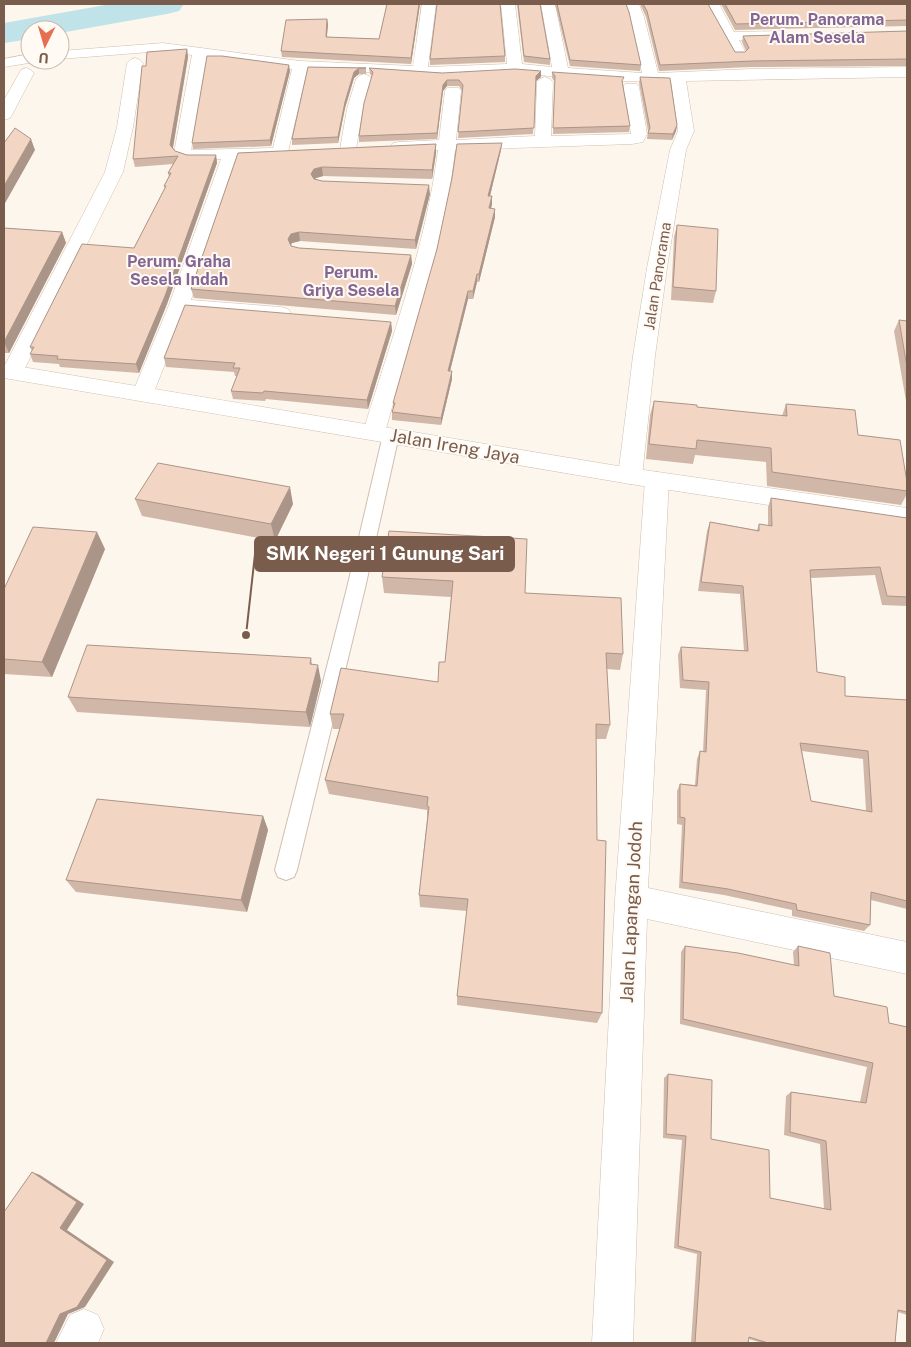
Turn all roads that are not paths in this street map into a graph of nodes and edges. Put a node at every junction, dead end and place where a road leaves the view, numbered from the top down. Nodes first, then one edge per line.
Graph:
1 (429, 4) edge
2 (508, 4) edge
3 (548, 4) edge
4 (632, 4) edge
5 (712, 4) edge
6 (799, 35) edge
7 (730, 36) junction
8 (200, 52) junction
9 (70, 54) edge
10 (4, 62) edge
11 (135, 63) dead end
12 (20, 65) edge
13 (300, 66) junction
14 (515, 68) junction
15 (26, 70) edge
16 (420, 70) junction
17 (561, 72) junction
18 (907, 72) edge
19 (751, 74) junction
20 (678, 77) junction
21 (651, 78) junction
22 (364, 79) edge
23 (545, 82) dead end
24 (631, 88) dead end
25 (453, 91) edge
26 (4, 115) edge
27 (543, 141) junction
28 (446, 145) junction
29 (366, 148) edge
30 (385, 148) edge
31 (348, 149) junction
32 (331, 150) edge
33 (280, 152) junction
34 (297, 152) edge
35 (231, 155) junction
36 (422, 186) edge
37 (442, 187) junction
38 (406, 256) edge
39 (425, 257) junction
40 (180, 305) junction
41 (297, 315) edge
42 (8, 372) edge
43 (143, 394) junction
44 (382, 434) junction
45 (644, 478) junction
46 (907, 517) edge
47 (286, 870) dead end
48 (631, 900) junction
49 (907, 958) edge
50 (612, 1343) edge

1 - 16 street
2 - 14 street
3 - 17 street
4 - 21 street
5 - 7 street
6 - 7 street
7 - 19 street
8 - 9 street
8 - 13 street
8 - 35 street
10 - 12 street
11 - 42 street
13 - 16 street
13 - 33 street
14 - 16 street
14 - 17 street
15 - 26 street
17 - 21 street
18 - 19 street
19 - 20 street
20 - 21 street
20 - 45 street, Jalan Panorama
22 - 31 street
23 - 27 street
24 - 27 street
25 - 28 street
27 - 28 street
28 - 30 street
28 - 37 street
29 - 31 street
31 - 32 street
33 - 34 street
33 - 35 street
35 - 40 street
36 - 37 street
37 - 39 street
38 - 39 street
39 - 44 street
40 - 41 street
40 - 43 street
42 - 43 street, Jalan Ireng Jaya
43 - 44 street, Jalan Ireng Jaya
44 - 45 street, Jalan Ireng Jaya
44 - 47 lane
45 - 46 street, Jalan Ireng Jaya
45 - 48 street, Jalan Lapangan Jodoh
48 - 49 street
48 - 50 street, Jalan Lapangan Jodoh

